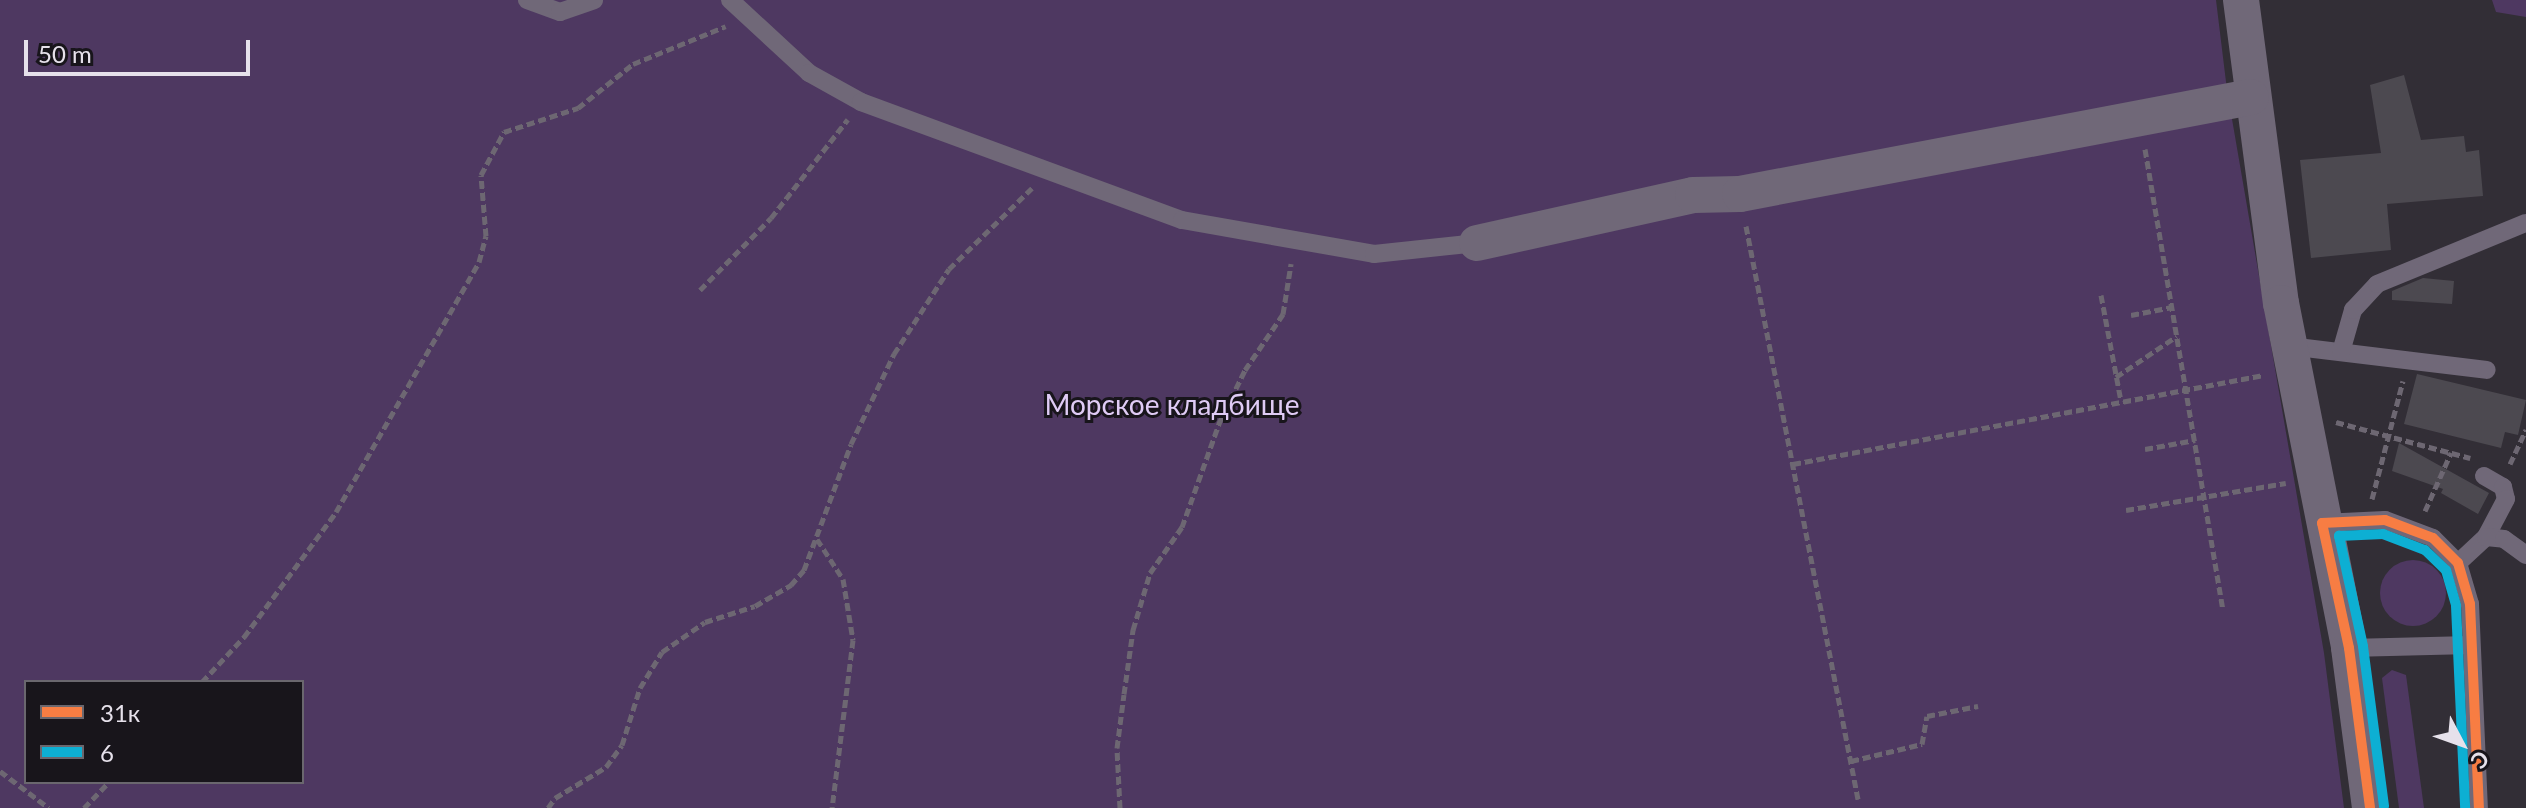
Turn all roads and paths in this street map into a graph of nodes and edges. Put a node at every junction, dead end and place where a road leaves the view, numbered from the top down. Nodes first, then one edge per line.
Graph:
1 (527, 0) edge
2 (594, 0) edge
3 (730, 0) edge
4 (2241, 0) edge
5 (745, 18) junction
6 (2251, 97) junction
7 (861, 102) junction
8 (2139, 116) junction
9 (1048, 173) junction
10 (1740, 194) junction
11 (2526, 223) edge
12 (1295, 238) junction
13 (1477, 243) joint
14 (700, 290) dead end
15 (2101, 295) dead end
16 (2172, 307) junction
17 (2131, 315) dead end
18 (2177, 336) junction
19 (2341, 352) junction
20 (2291, 358) junction
21 (2407, 360) junction
22 (2487, 370) dead end
23 (2116, 377) junction
24 (2186, 390) junction
25 (2121, 401) junction
26 (2302, 412) junction
27 (2526, 429) edge
28 (2390, 436) junction
29 (2195, 440) junction
30 (2145, 449) dead end
31 (2451, 453) junction
32 (1793, 464) junction
33 (2504, 467) dead end
34 (2481, 468) joint
35 (2314, 479) junction
36 (2204, 495) junction
37 (2126, 510) dead end
38 (2366, 519) junction
39 (2322, 523) junction
40 (2416, 530) junction
41 (2486, 537) junction
42 (817, 538) junction
43 (2526, 555) edge
44 (2458, 563) junction
45 (2223, 609) dead end
46 (2471, 645) junction
47 (2349, 648) junction
48 (204, 680) edge
49 (1978, 706) dead end
50 (1851, 761) junction
51 (0, 771) edge
52 (107, 784) edge
53 (1858, 799) dead end
54 (49, 808) edge
55 (84, 808) edge
56 (548, 808) edge
57 (832, 808) edge
58 (1120, 808) edge
59 (2370, 808) edge
60 (2479, 808) edge

1 - 2 lane
3 - 5 lane
4 - 6 street
5 - 7 lane
5 - 48 path
6 - 8 street
6 - 20 street
7 - 9 lane
7 - 14 path
8 - 10 street
8 - 16 path
9 - 12 lane
9 - 42 path
10 - 13 street
10 - 32 path
11 - 19 lane
12 - 13 lane
12 - 58 path
15 - 23 path
16 - 17 path
16 - 18 path
18 - 23 path
18 - 24 path
19 - 20 lane
19 - 21 lane
20 - 24 path
20 - 26 street
21 - 22 lane
21 - 28 path
23 - 25 path
24 - 25 path
24 - 29 path
25 - 32 path
26 - 28 path
26 - 35 street
27 - 33 path
28 - 31 path
28 - 38 path
29 - 30 path
29 - 36 path
31 - 34 path
31 - 40 path
32 - 50 path
34 - 41 lane
35 - 36 path
35 - 39 street
36 - 37 path
36 - 45 path
38 - 39 lane
38 - 40 lane
39 - 47 street
40 - 44 lane
41 - 43 lane
41 - 44 lane
42 - 56 path
42 - 57 path
44 - 46 lane
46 - 47 lane
46 - 60 lane
47 - 59 street
49 - 50 path
50 - 53 path
51 - 54 path
52 - 55 path

